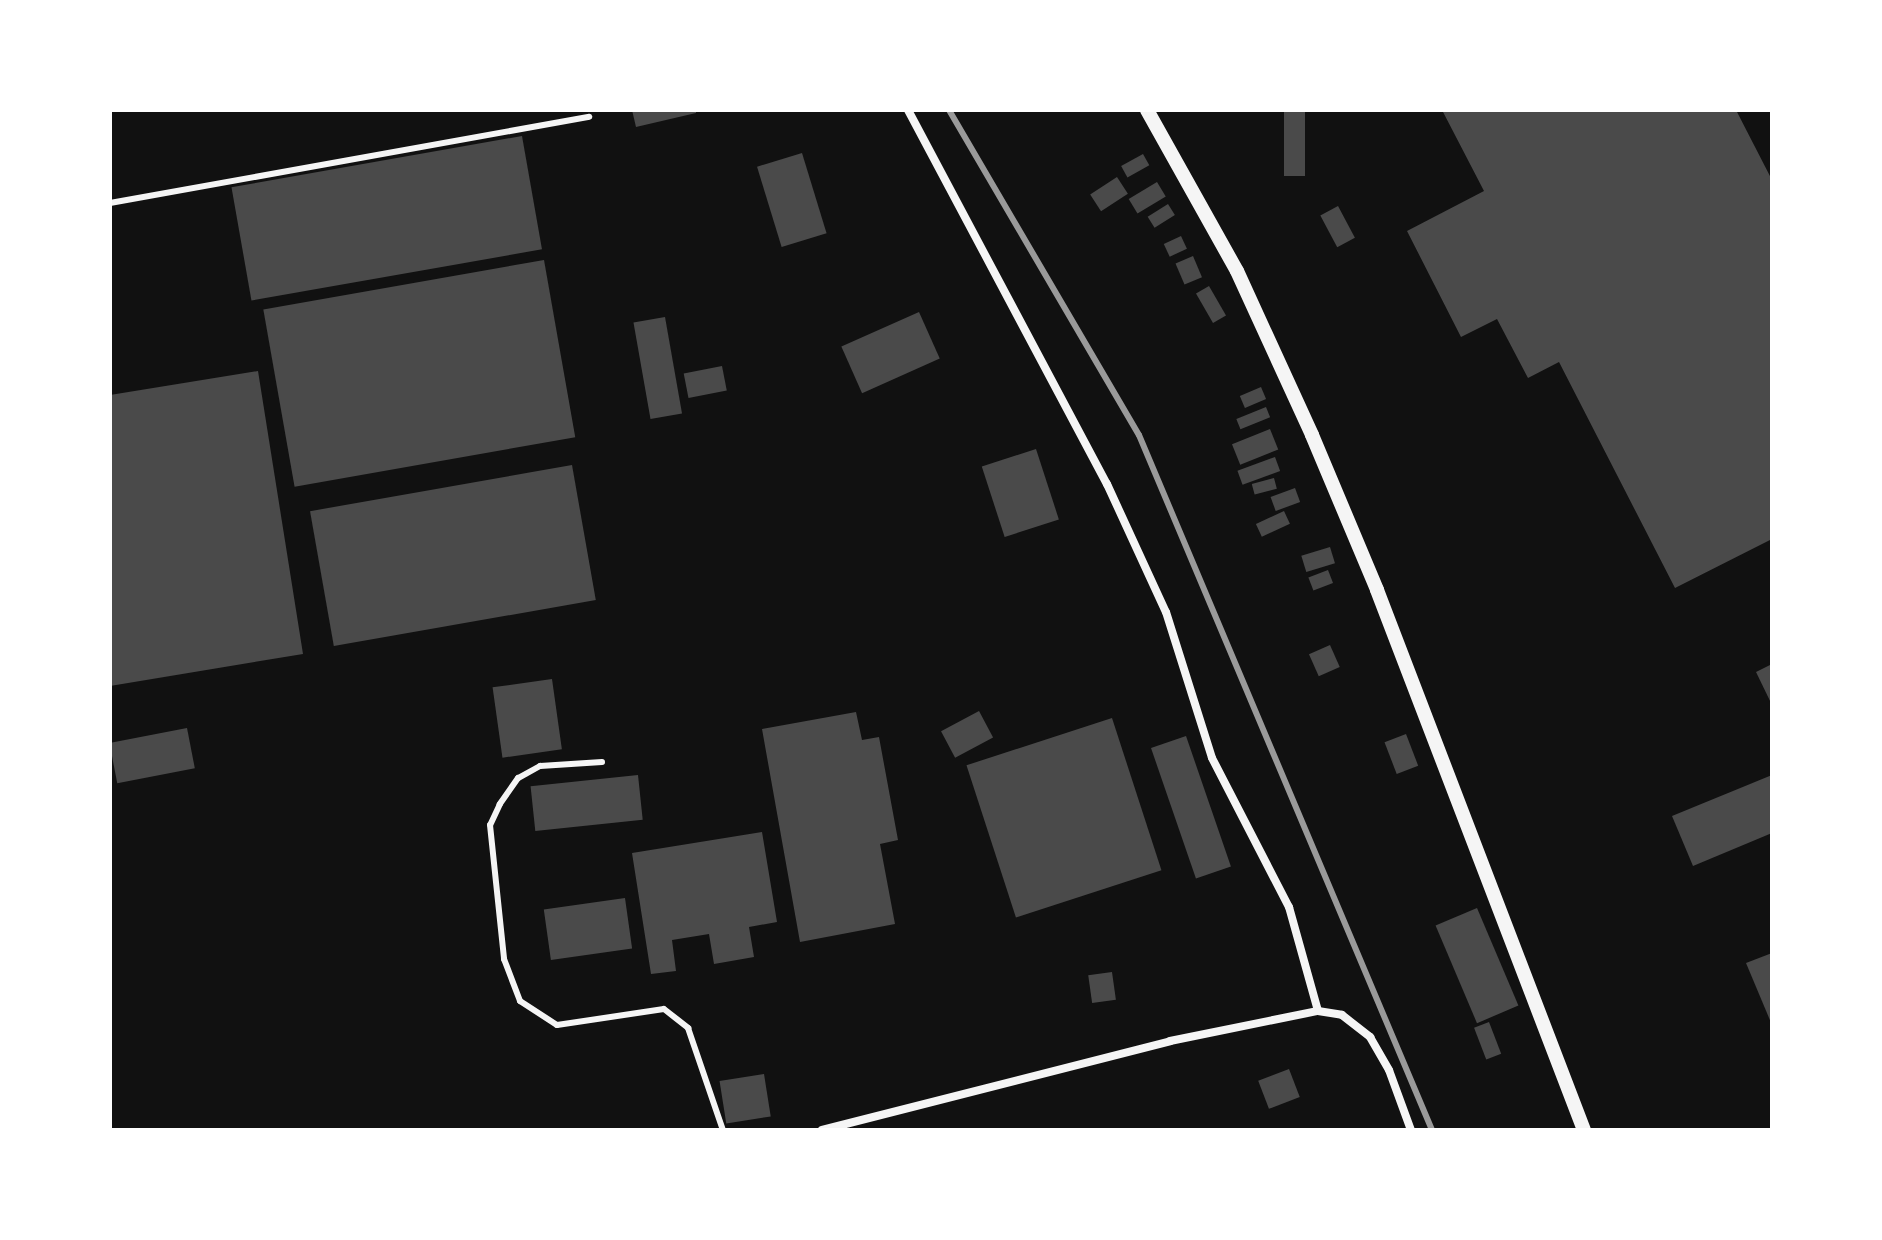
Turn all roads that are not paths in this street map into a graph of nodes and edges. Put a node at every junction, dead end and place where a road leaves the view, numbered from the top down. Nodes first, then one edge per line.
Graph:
1 (908, 110) edge
2 (1147, 110) edge
3 (589, 117) dead end
4 (110, 203) edge
5 (602, 762) dead end
6 (1318, 1011) junction
7 (723, 1130) edge
8 (822, 1130) edge
9 (1411, 1130) edge
10 (1584, 1130) edge

1 - 6 street
2 - 10 street
3 - 4 lane
5 - 7 lane
6 - 8 street
6 - 9 street

